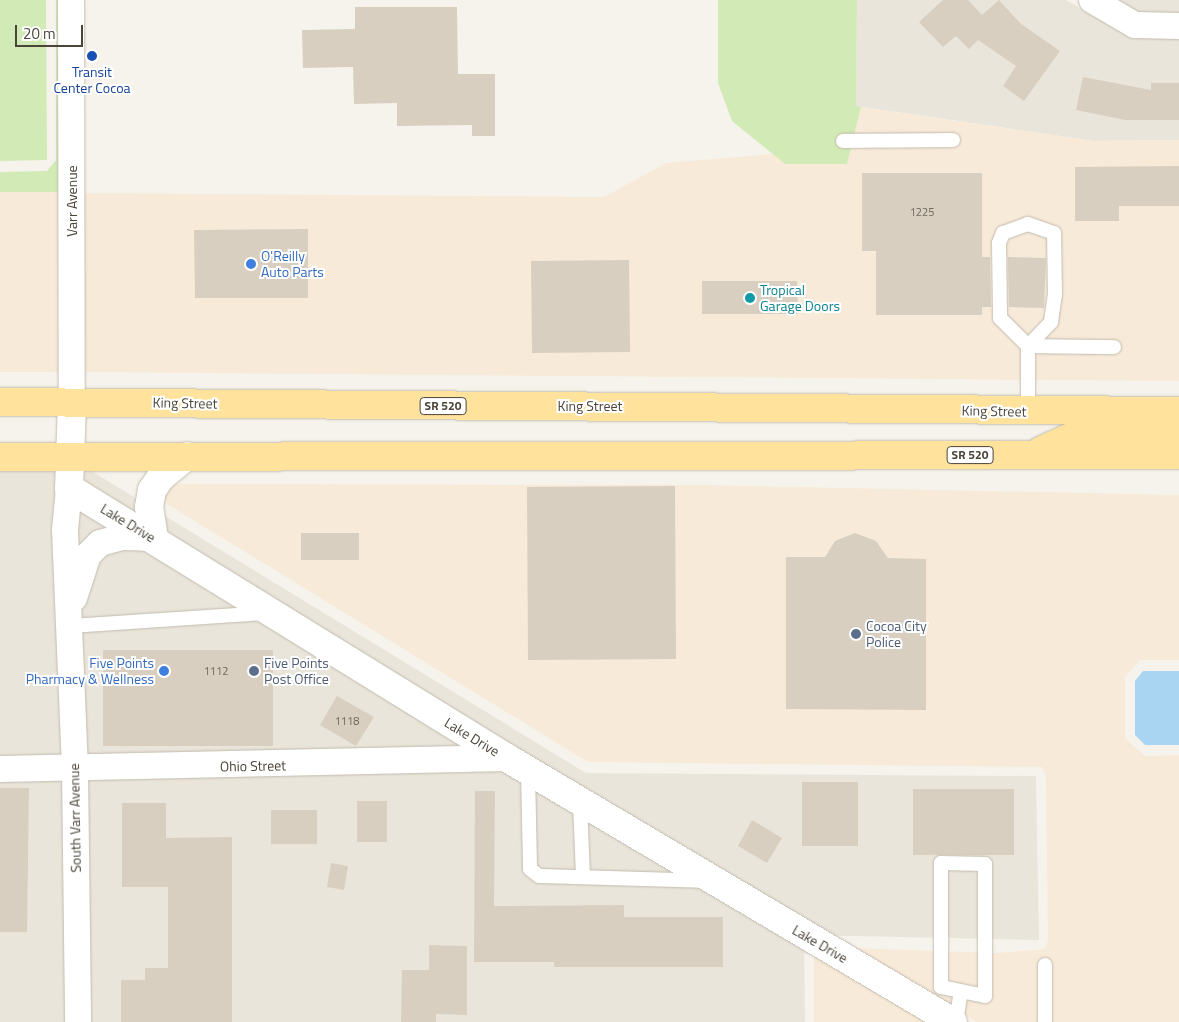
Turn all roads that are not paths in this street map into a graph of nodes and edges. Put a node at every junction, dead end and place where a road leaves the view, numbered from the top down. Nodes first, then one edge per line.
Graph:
1 (71, 0) edge
2 (1092, 0) edge
3 (1179, 26) edge
4 (843, 140) dead end
5 (953, 140) dead end
6 (1028, 346) junction
7 (1114, 346) dead end
8 (0, 402) edge
9 (72, 403) junction
10 (1028, 411) junction
11 (1179, 411) edge
12 (1179, 430) edge
13 (1179, 454) edge
14 (1033, 455) junction
15 (187, 456) junction
16 (0, 457) edge
17 (70, 458) junction
18 (69, 488) junction
19 (154, 538) junction
20 (268, 613) junction
21 (69, 620) junction
22 (518, 764) junction
23 (0, 769) edge
24 (75, 770) junction
25 (580, 802) junction
26 (583, 877) junction
27 (713, 881) junction
28 (1045, 965) dead end
29 (961, 992) junction
30 (78, 1022) edge
31 (954, 1022) edge
32 (1045, 1022) edge

1 - 9 street, Varr Avenue
2 - 3 street
4 - 5 lane
6 - 6 lane
6 - 7 lane
6 - 10 lane
8 - 9 main road, King Street / SR 520
9 - 10 main road, King Street / SR 520
9 - 17 street
10 - 11 main road, King Street / SR 520
12 - 14 main road
13 - 14 main road, SR 520
14 - 15 main road, SR 520
15 - 17 main road, SR 520
15 - 19 street
16 - 17 main road, SR 520
17 - 18 street
18 - 19 street, Lake Drive
18 - 21 street
19 - 20 street, Lake Drive
19 - 21 street
20 - 21 lane
20 - 22 street, Lake Drive
21 - 24 street, South Varr Avenue
22 - 24 street, Ohio Street
22 - 25 street, Lake Drive
22 - 26 lane
23 - 24 street, Ohio Street
24 - 30 street, South Varr Avenue
25 - 26 lane
25 - 27 street, Lake Drive
26 - 27 lane
27 - 31 street, Lake Drive
28 - 32 lane
29 - 29 lane
29 - 31 lane

